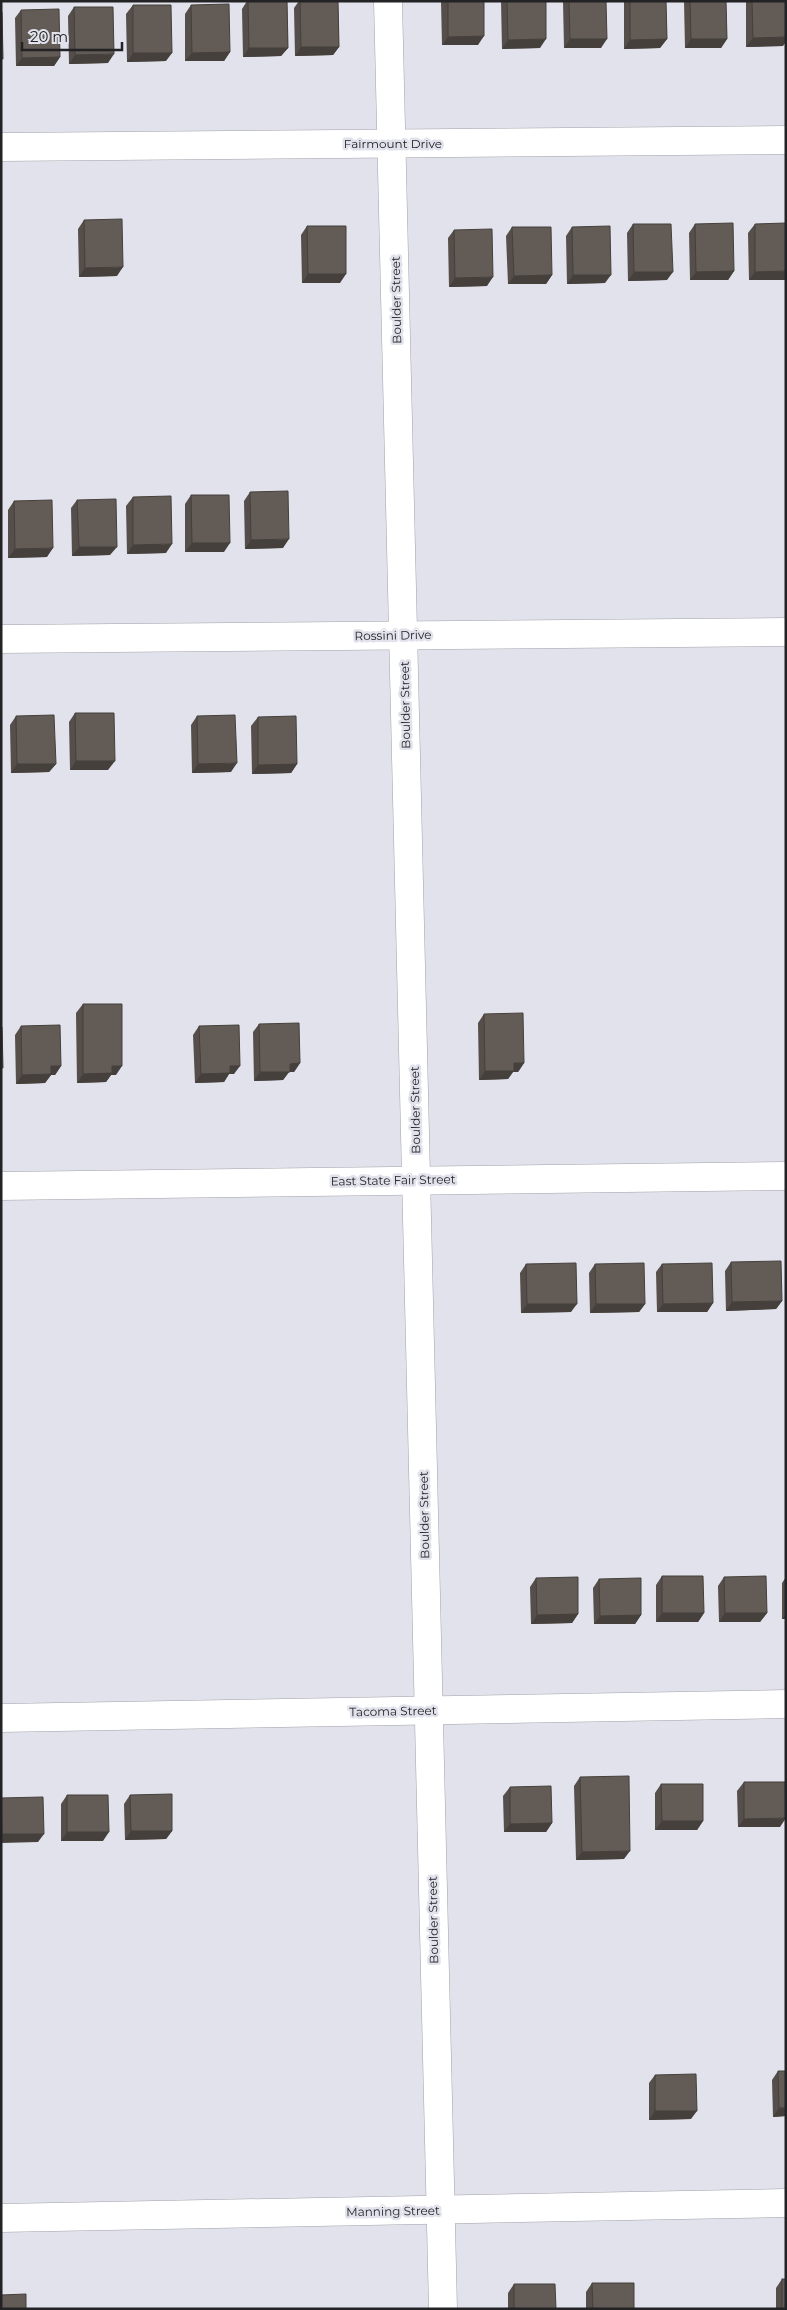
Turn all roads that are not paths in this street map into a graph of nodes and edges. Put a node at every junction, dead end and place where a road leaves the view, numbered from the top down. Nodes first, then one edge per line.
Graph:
1 (388, 1) edge
2 (786, 140) edge
3 (392, 143) junction
4 (1, 147) edge
5 (786, 632) edge
6 (404, 634) junction
7 (1, 640) edge
8 (786, 1176) edge
9 (416, 1180) junction
10 (1, 1186) edge
11 (786, 1704) edge
12 (428, 1711) junction
13 (1, 1718) edge
14 (786, 2203) edge
15 (440, 2210) junction
16 (1, 2218) edge
17 (443, 2309) edge

1 - 3 street, Boulder Street
2 - 3 street, Fairmount Drive
3 - 4 street, Fairmount Drive
3 - 6 street, Boulder Street
5 - 6 street, Rossini Drive
6 - 7 street, Rossini Drive
6 - 9 street, Boulder Street
8 - 9 street, East State Fair Street
9 - 10 street, East State Fair Street
9 - 12 street, Boulder Street
11 - 12 street, Tacoma Street
12 - 13 street, Tacoma Street
12 - 15 street, Boulder Street
14 - 15 street, Manning Street
15 - 16 street, Manning Street
15 - 17 street, Boulder Street

